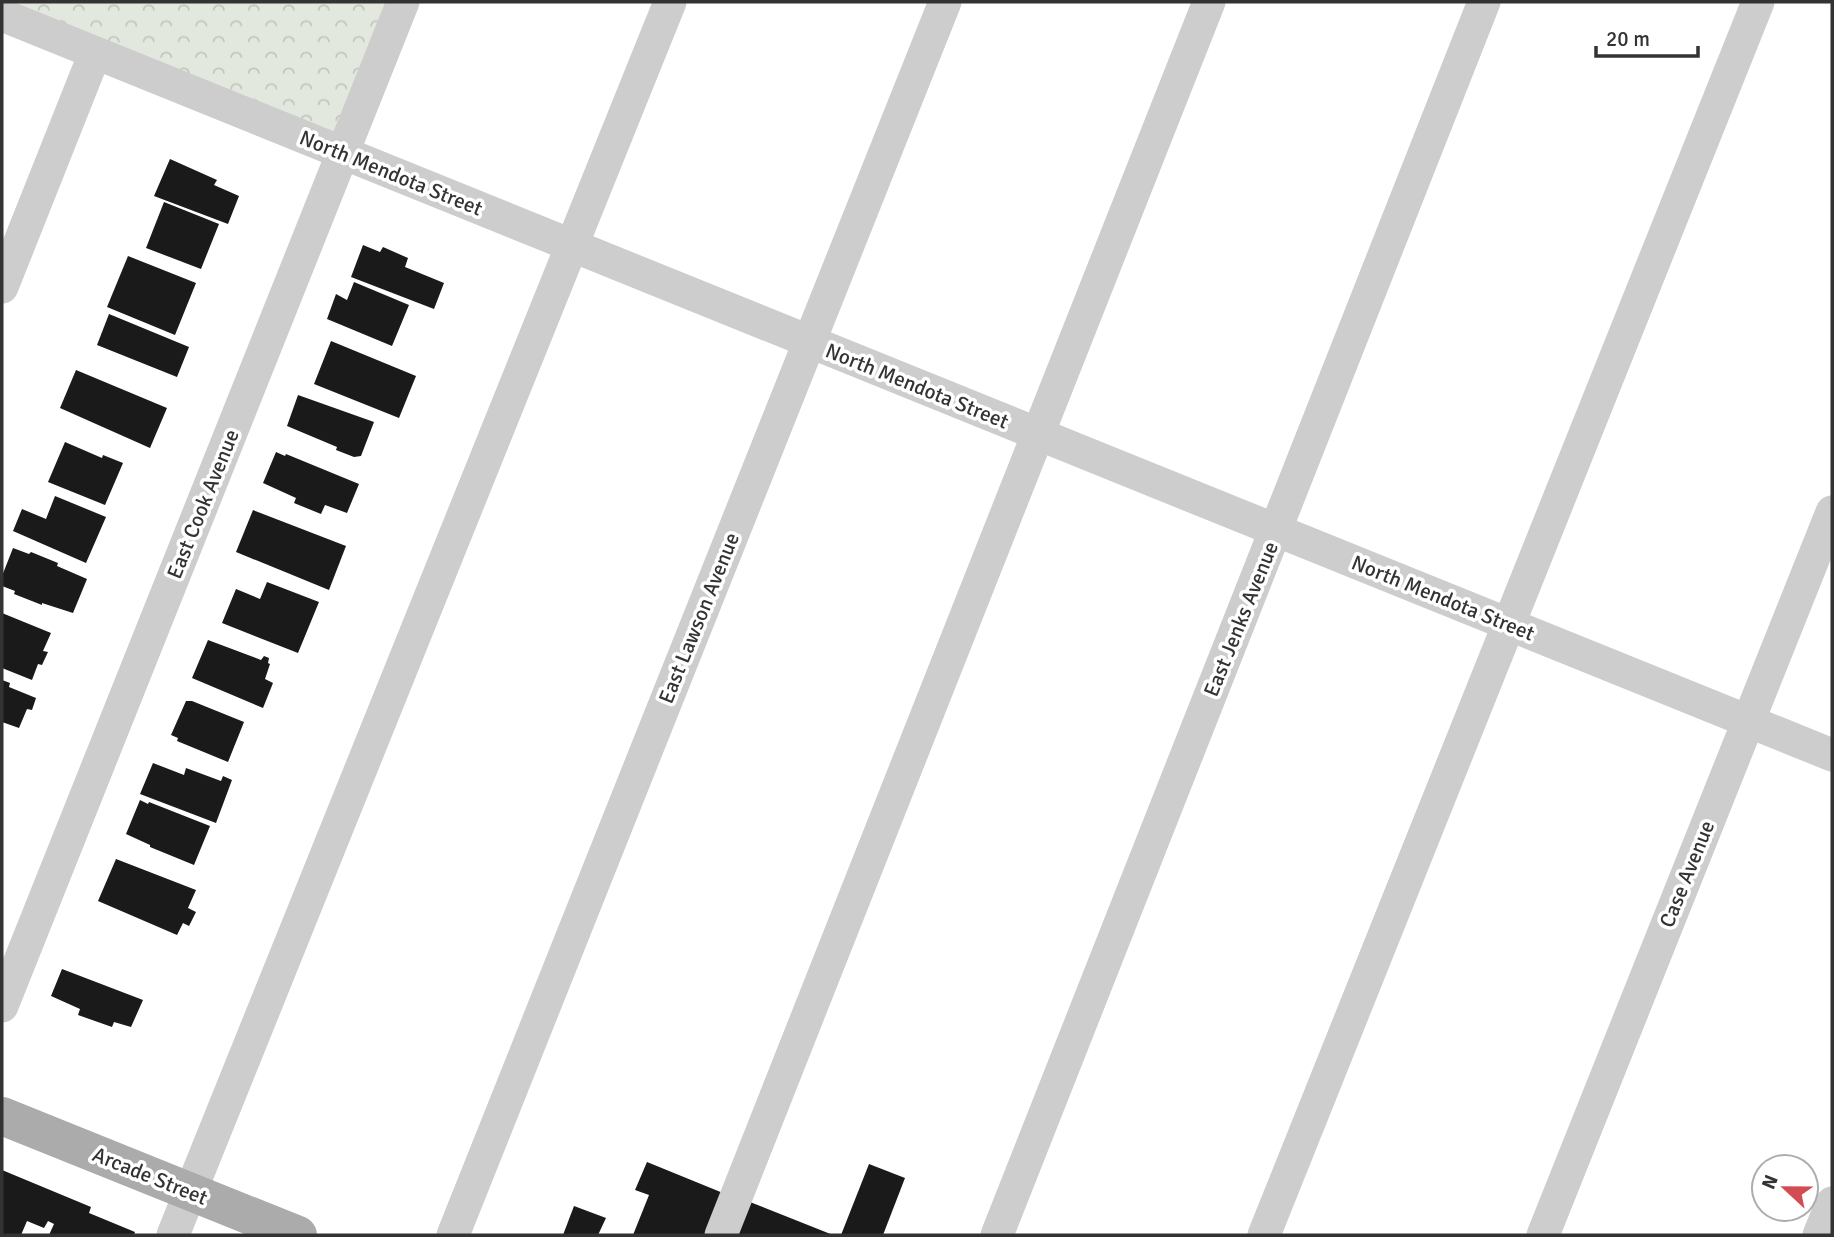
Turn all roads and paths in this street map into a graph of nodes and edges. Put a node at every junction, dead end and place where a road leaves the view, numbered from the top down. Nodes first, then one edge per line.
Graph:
1 (403, 2) edge
2 (670, 2) edge
3 (945, 2) edge
4 (1209, 2) edge
5 (1484, 2) edge
6 (1758, 2) edge
7 (2, 15) edge
8 (95, 53) junction
9 (343, 154) junction
10 (570, 246) junction
11 (2, 287) edge
12 (808, 342) junction
13 (1036, 434) junction
14 (1832, 512) edge
15 (1276, 531) junction
16 (1509, 624) junction
17 (1749, 720) junction
18 (1832, 754) edge
19 (2, 1006) edge
20 (2, 1116) edge
21 (190, 1192) junction
22 (1832, 1203) edge
23 (173, 1235) edge
24 (298, 1235) edge
25 (453, 1235) edge
26 (721, 1235) edge
27 (997, 1235) edge
28 (1264, 1235) edge
29 (1543, 1235) edge
30 (1819, 1235) edge

1 - 9 street, East Cook Avenue
2 - 10 street
3 - 12 street, East Lawson Avenue
4 - 13 street
5 - 15 street, East Jenks Avenue
6 - 16 street
7 - 8 street, North Mendota Street
8 - 9 street, North Mendota Street
8 - 11 street
9 - 10 street, North Mendota Street
9 - 19 street, East Cook Avenue
10 - 12 street, North Mendota Street
10 - 21 street
12 - 13 street, North Mendota Street
12 - 25 street, East Lawson Avenue
13 - 15 street, North Mendota Street
13 - 26 street
14 - 17 street, Case Avenue
15 - 16 street, North Mendota Street
15 - 27 street, East Jenks Avenue
16 - 17 street, North Mendota Street
16 - 28 street
17 - 18 street, North Mendota Street
17 - 29 street, Case Avenue
20 - 21 main road, Arcade Street
21 - 23 street
21 - 24 main road, Arcade Street
22 - 30 street

